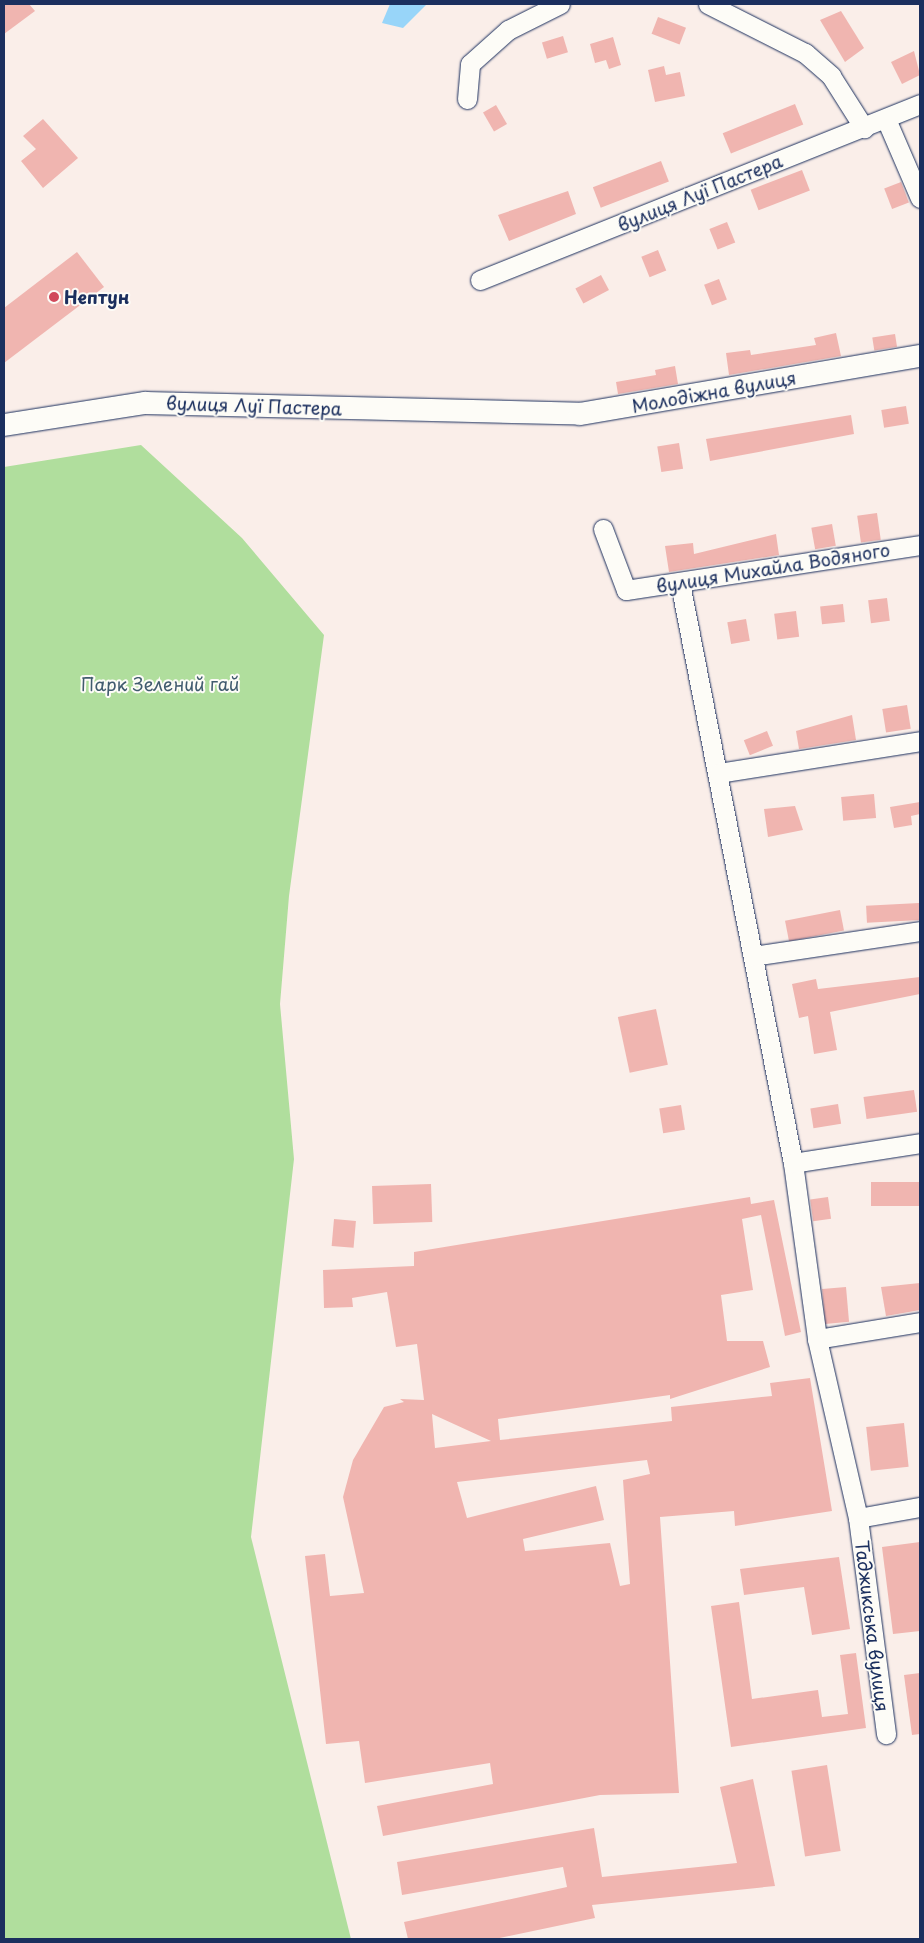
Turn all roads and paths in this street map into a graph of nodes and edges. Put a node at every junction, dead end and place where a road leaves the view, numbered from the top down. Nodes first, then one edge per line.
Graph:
1 (560, 4) edge
2 (708, 4) edge
3 (467, 99) dead end
4 (920, 104) edge
5 (886, 119) junction
6 (864, 128) junction
7 (920, 198) edge
8 (480, 280) dead end
9 (920, 356) edge
10 (506, 414) joint
11 (4, 425) edge
12 (603, 529) dead end
13 (920, 545) edge
14 (680, 583) junction
15 (920, 741) edge
16 (719, 773) junction
17 (920, 931) edge
18 (753, 956) junction
19 (920, 1143) edge
20 (793, 1163) junction
21 (920, 1322) edge
22 (816, 1339) junction
23 (920, 1507) edge
24 (858, 1518) junction
25 (886, 1734) dead end

1 - 3 street
2 - 6 street
4 - 5 street, вулиця Луї Пастера
5 - 6 street, вулиця Луї Пастера
5 - 7 street
6 - 8 street, вулиця Луї Пастера
9 - 10 street, Молодіжна вулиця
10 - 11 street, вулиця Луї Пастера
12 - 14 street, вулиця Михайла Водяного
13 - 14 street, вулиця Михайла Водяного
14 - 16 street, Таджикська вулиця
15 - 16 street
16 - 18 street, Таджикська вулиця
17 - 18 street
18 - 20 street, Таджикська вулиця
19 - 20 street
20 - 22 street, Таджикська вулиця
21 - 22 street
22 - 24 street, Таджикська вулиця
23 - 24 street
24 - 25 street, Таджикська вулиця

